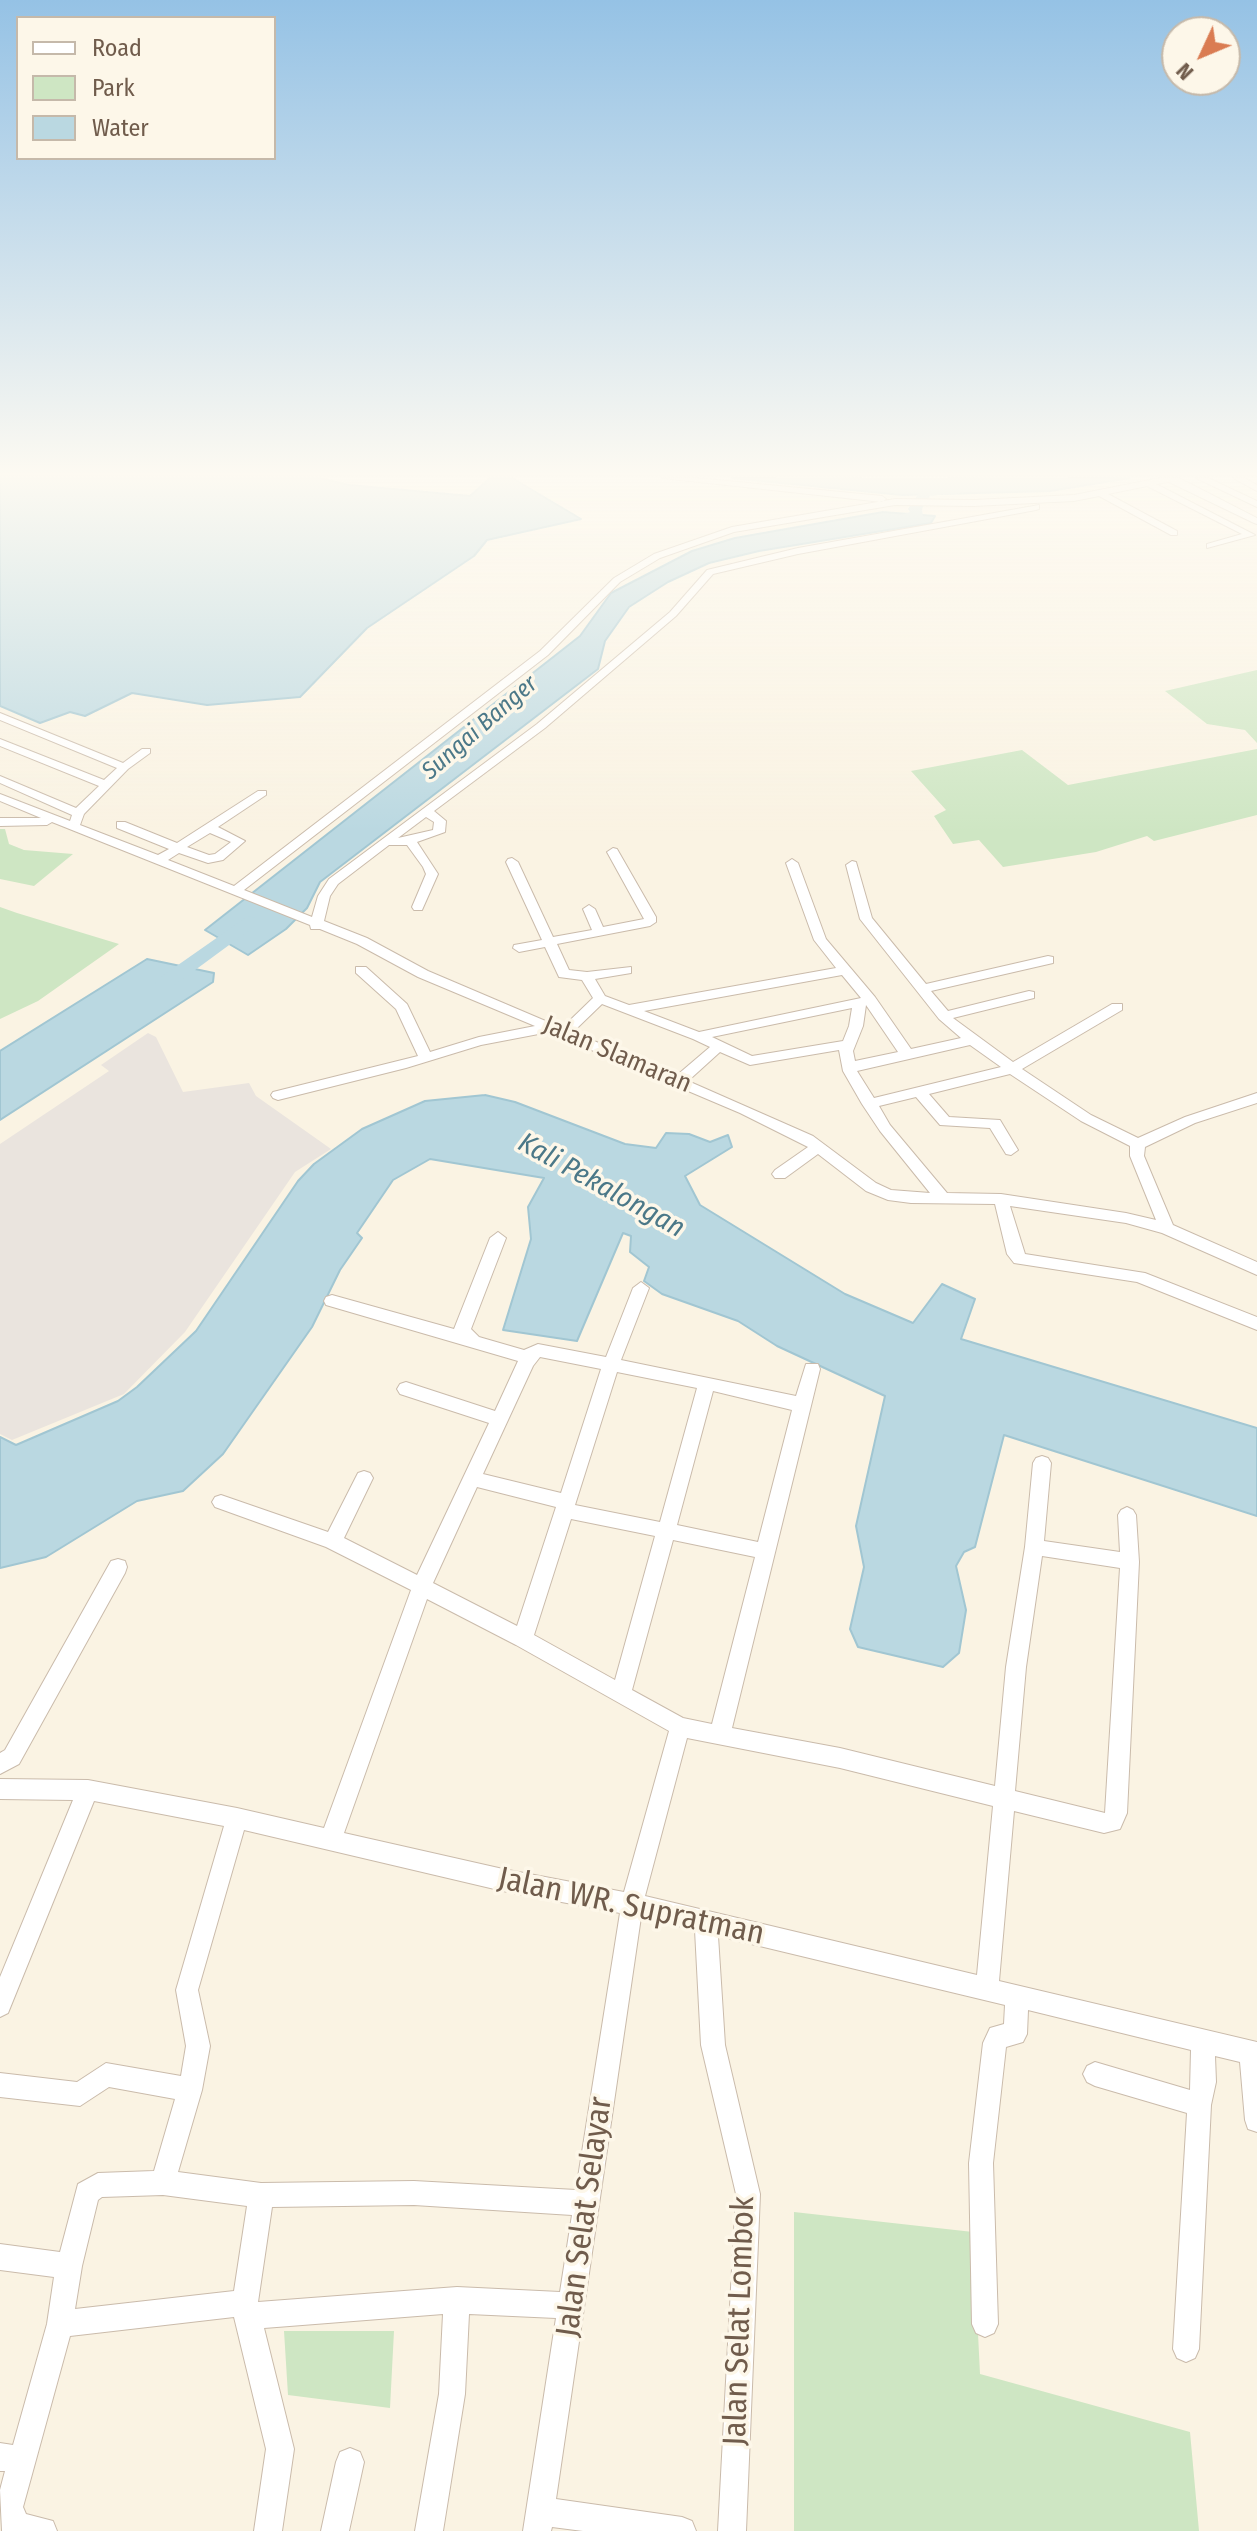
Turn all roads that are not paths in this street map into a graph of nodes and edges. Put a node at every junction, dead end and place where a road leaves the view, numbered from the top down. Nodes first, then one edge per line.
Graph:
1 (599, 596) edge
2 (690, 596) edge
3 (0, 716) edge
4 (36, 731) junction
5 (3, 745) edge
6 (146, 751) dead end
7 (124, 767) junction
8 (0, 779) edge
9 (104, 784) junction
10 (262, 793) dead end
11 (0, 797) edge
12 (426, 811) junction
13 (78, 813) junction
14 (53, 821) junction
15 (0, 822) edge
16 (121, 825) dead end
17 (74, 828) junction
18 (209, 828) junction
19 (386, 841) junction
20 (406, 841) junction
21 (178, 848) junction
22 (613, 852) dead end
23 (159, 860) junction
24 (512, 862) dead end
25 (792, 863) dead end
26 (852, 865) dead end
27 (240, 893) junction
28 (418, 907) dead end
29 (589, 909) dead end
30 (311, 923) junction
31 (599, 932) junction
32 (548, 942) junction
33 (519, 948) dead end
34 (1048, 960) dead end
35 (361, 970) dead end
36 (626, 970) dead end
37 (845, 970) junction
38 (587, 976) junction
39 (922, 989) junction
40 (1029, 995) dead end
41 (600, 999) junction
42 (864, 1001) junction
43 (1117, 1007) dead end
44 (631, 1009) junction
45 (944, 1016) junction
46 (558, 1030) junction
47 (698, 1036) junction
48 (971, 1040) junction
49 (849, 1044) junction
50 (718, 1047) junction
51 (907, 1054) junction
52 (425, 1056) junction
53 (849, 1067) junction
54 (1012, 1069) junction
55 (679, 1081) junction
56 (920, 1092) junction
57 (278, 1095) dead end
58 (1257, 1098) edge
59 (869, 1104) junction
60 (1138, 1144) junction
61 (820, 1146) junction
62 (1011, 1150) dead end
63 (780, 1174) dead end
64 (942, 1197) junction
65 (1001, 1199) junction
66 (1167, 1229) junction
67 (498, 1238) dead end
68 (1257, 1269) edge
69 (641, 1288) dead end
70 (332, 1301) dead end
71 (1257, 1324) edge
72 (469, 1339) junction
73 (528, 1358) junction
74 (611, 1365) junction
75 (812, 1369) dead end
76 (707, 1383) junction
77 (406, 1389) dead end
78 (801, 1409) junction
79 (499, 1419) junction
80 (1042, 1463) dead end
81 (364, 1478) dead end
82 (470, 1478) junction
83 (221, 1502) dead end
84 (566, 1506) junction
85 (1127, 1515) dead end
86 (664, 1530) junction
87 (333, 1541) junction
88 (1034, 1547) junction
89 (766, 1551) junction
90 (1130, 1562) junction
91 (118, 1567) dead end
92 (421, 1588) junction
93 (523, 1639) junction
94 (621, 1695) junction
95 (680, 1727) junction
96 (720, 1734) junction
97 (0, 1764) edge
98 (0, 1789) edge
99 (88, 1790) junction
100 (1006, 1799) junction
101 (237, 1818) junction
102 (331, 1839) junction
103 (631, 1911) junction
104 (706, 1922) junction
105 (987, 1991) junction
106 (0, 2005) edge
107 (1016, 2017) junction
108 (1254, 2067) edge
109 (1203, 2072) junction
110 (1095, 2074) dead end
111 (0, 2085) edge
112 (190, 2090) junction
113 (1257, 2120) edge
114 (163, 2183) junction
115 (261, 2195) junction
116 (584, 2203) junction
117 (0, 2257) edge
118 (69, 2266) junction
119 (457, 2300) junction
120 (573, 2306) junction
121 (246, 2309) junction
122 (60, 2324) junction
123 (985, 2324) dead end
124 (1186, 2349) dead end
125 (10, 2458) edge
126 (350, 2462) dead end
127 (538, 2521) edge
128 (43, 2531) edge
129 (268, 2531) edge
130 (335, 2531) edge
131 (429, 2531) edge
132 (682, 2531) edge
133 (732, 2531) edge

1 - 27 street
2 - 12 street
3 - 4 street
4 - 5 street
4 - 7 street
5 - 9 street
6 - 7 street
7 - 9 street
8 - 13 street
9 - 13 street
10 - 18 street
11 - 14 street
12 - 19 street
12 - 20 street
13 - 17 street
14 - 15 street
14 - 17 street, Jalan Slamaran
16 - 21 street
17 - 23 street, Jalan Slamaran
18 - 21 street
18 - 21 street
19 - 20 street
19 - 30 street
20 - 28 street
21 - 23 street
22 - 31 street
23 - 27 street, Jalan Slamaran
24 - 32 street
25 - 37 street
26 - 39 street
27 - 30 street, Jalan Slamaran
29 - 31 street
30 - 46 street, Jalan Slamaran
31 - 32 street
32 - 33 street
32 - 38 street
34 - 39 street
35 - 52 street
36 - 38 street
37 - 42 street
37 - 44 street
38 - 41 street
39 - 45 street
40 - 45 street
41 - 44 street
41 - 46 street
42 - 47 street
42 - 49 street
42 - 51 street
43 - 54 street
44 - 47 street
45 - 48 street
46 - 52 street
46 - 55 street, Jalan Slamaran
47 - 50 street
48 - 51 street
48 - 54 street
49 - 50 street
49 - 53 street
50 - 55 street
51 - 53 street
52 - 57 street
53 - 59 street
54 - 56 street
54 - 60 street
55 - 61 street, Jalan Slamaran
56 - 59 street
56 - 62 street
58 - 60 street
59 - 64 street
60 - 66 street
61 - 63 street
61 - 64 street, Jalan Slamaran
64 - 65 street, Jalan Slamaran
65 - 66 street, Jalan Slamaran
65 - 71 street
66 - 68 street, Jalan Slamaran
67 - 72 street
69 - 74 street
70 - 72 street
72 - 73 street
73 - 74 street
73 - 79 street
74 - 76 street
74 - 84 street
75 - 78 street
76 - 78 street
76 - 86 street
77 - 79 street
78 - 89 street
79 - 82 street
80 - 88 street
81 - 87 street
82 - 84 street
82 - 92 street
83 - 87 street
84 - 86 street
84 - 93 street
85 - 90 street
86 - 89 street
86 - 94 street
87 - 92 street
88 - 90 street
88 - 100 street
89 - 96 street
90 - 100 street
91 - 97 street
92 - 93 street
92 - 102 street
93 - 94 street
94 - 95 street
95 - 96 street
95 - 103 street, Jalan Selat Selayar
96 - 100 street
98 - 99 street, Jalan WR. Supratman
99 - 101 street, Jalan WR. Supratman
99 - 106 street
100 - 105 street
101 - 102 street, Jalan WR. Supratman
101 - 112 street
102 - 103 street, Jalan WR. Supratman
103 - 104 street, Jalan WR. Supratman
103 - 116 street, Jalan Selat Selayar
104 - 105 street, Jalan WR. Supratman
104 - 133 street, Jalan Selat Lombok
105 - 107 street, Jalan WR. Supratman
107 - 109 street, Jalan WR. Supratman
107 - 123 street
108 - 109 street, Jalan WR. Supratman
108 - 113 street
109 - 110 street
109 - 124 street
111 - 112 street
112 - 114 street
114 - 115 street
114 - 118 street
115 - 116 street
115 - 121 street
116 - 120 street, Jalan Selat Selayar
117 - 118 street
118 - 122 street
119 - 120 street
119 - 121 street
119 - 131 street
120 - 127 street, Jalan Selat Selayar
121 - 122 street
121 - 129 street
122 - 125 street
125 - 128 street
126 - 130 street
127 - 132 street

